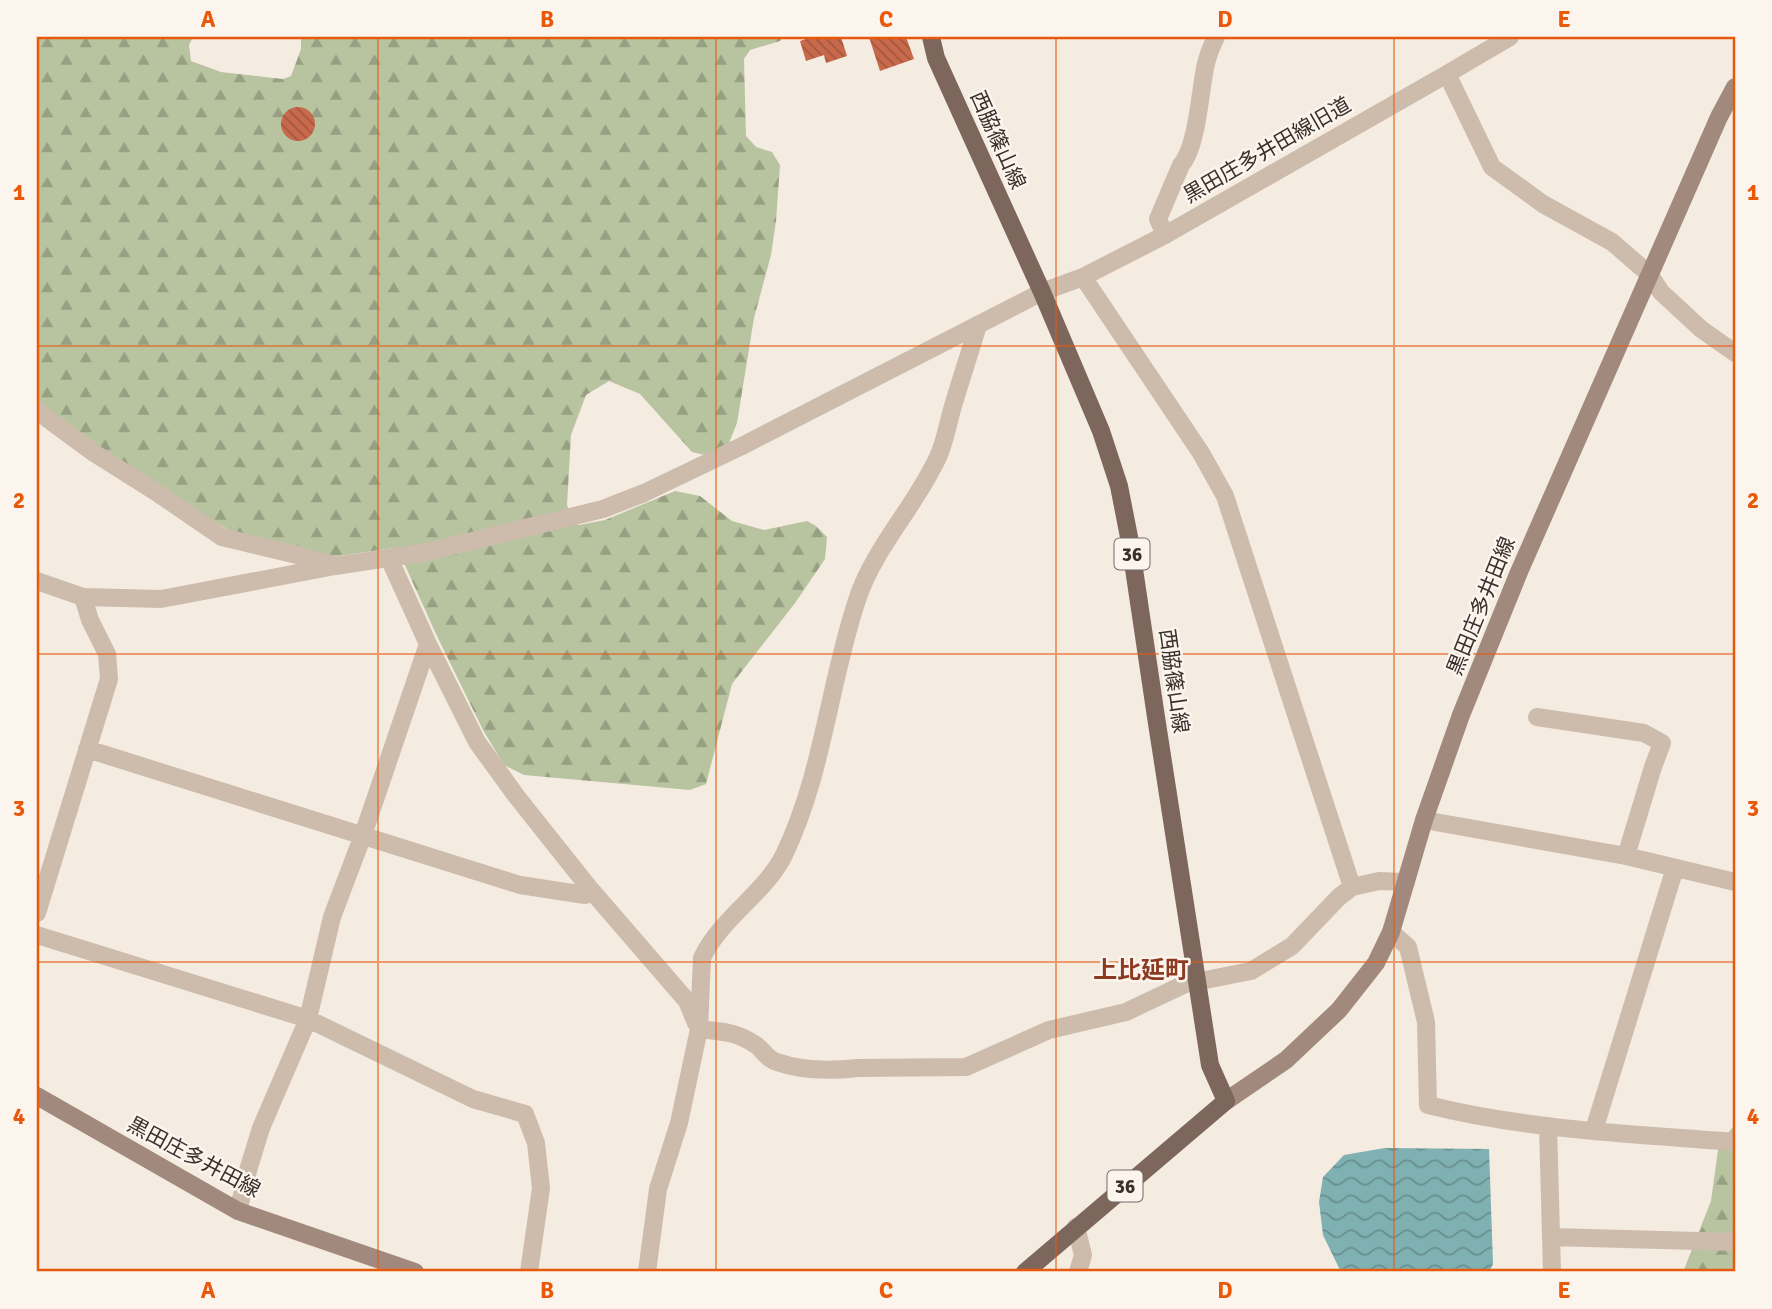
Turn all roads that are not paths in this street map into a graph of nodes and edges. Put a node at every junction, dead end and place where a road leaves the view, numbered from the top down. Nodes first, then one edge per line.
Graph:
1 (930, 37) edge
2 (1216, 37) edge
3 (1510, 37) edge
4 (1447, 75) junction
5 (1735, 87) edge
6 (1165, 235) junction
7 (1649, 274) junction
8 (1083, 278) junction
9 (1042, 292) junction
10 (978, 325) junction
11 (1735, 353) edge
12 (37, 411) edge
13 (389, 558) junction
14 (335, 566) junction
15 (37, 581) edge
16 (83, 597) junction
17 (428, 644) junction
18 (1537, 717) dead end
19 (87, 749) junction
20 (1424, 820) junction
21 (363, 835) junction
22 (1626, 856) junction
23 (1675, 868) junction
24 (1406, 882) junction
25 (1735, 882) edge
26 (1352, 887) junction
27 (591, 890) junction
28 (37, 914) edge
29 (1391, 932) junction
30 (37, 935) edge
31 (1197, 980) junction
32 (308, 1019) junction
33 (699, 1029) junction
34 (37, 1096) edge
35 (1226, 1101) junction
36 (1548, 1126) junction
37 (1594, 1130) junction
38 (1735, 1142) edge
39 (238, 1211) junction
40 (1076, 1227) junction
41 (1551, 1237) junction
42 (1735, 1242) edge
43 (415, 1272) edge
44 (529, 1272) edge
45 (647, 1272) edge
46 (1025, 1272) edge
47 (1078, 1272) edge
48 (1552, 1272) edge

1 - 9 main road, 西脇篠山線 / 36
2 - 6 street
3 - 4 street, 黒田庄多井田線旧道
4 - 6 street, 黒田庄多井田線旧道
4 - 7 street
5 - 7 main road, 黒田庄多井田線
6 - 8 street, 黒田庄多井田線旧道
7 - 11 street
7 - 20 main road, 黒田庄多井田線
8 - 9 street, 黒田庄多井田線旧道
8 - 26 street
9 - 10 street, 黒田庄多井田線旧道
9 - 31 main road, 西脇篠山線 / 36
10 - 13 street, 黒田庄多井田線旧道
10 - 33 street
12 - 14 street
13 - 14 street, 黒田庄多井田線旧道
13 - 17 street
14 - 16 street, 黒田庄多井田線旧道
15 - 16 street, 黒田庄多井田線旧道
16 - 19 street
17 - 21 street
17 - 27 street
18 - 22 street
19 - 21 street
19 - 28 street
20 - 22 street
20 - 24 main road, 黒田庄多井田線
21 - 27 street
21 - 32 street
22 - 23 street
23 - 25 street
23 - 37 street
24 - 26 street
24 - 29 main road, 黒田庄多井田線
26 - 31 street
27 - 33 street
29 - 35 main road, 黒田庄多井田線
29 - 36 street
30 - 32 street
31 - 33 street
31 - 35 main road, 西脇篠山線 / 36
32 - 39 street
32 - 44 street
33 - 45 street
34 - 39 main road, 黒田庄多井田線
35 - 40 main road, 36
36 - 37 street
36 - 41 street
37 - 38 street
39 - 43 main road, 黒田庄多井田線
40 - 46 main road, 36
40 - 47 street
41 - 42 street
41 - 48 street

